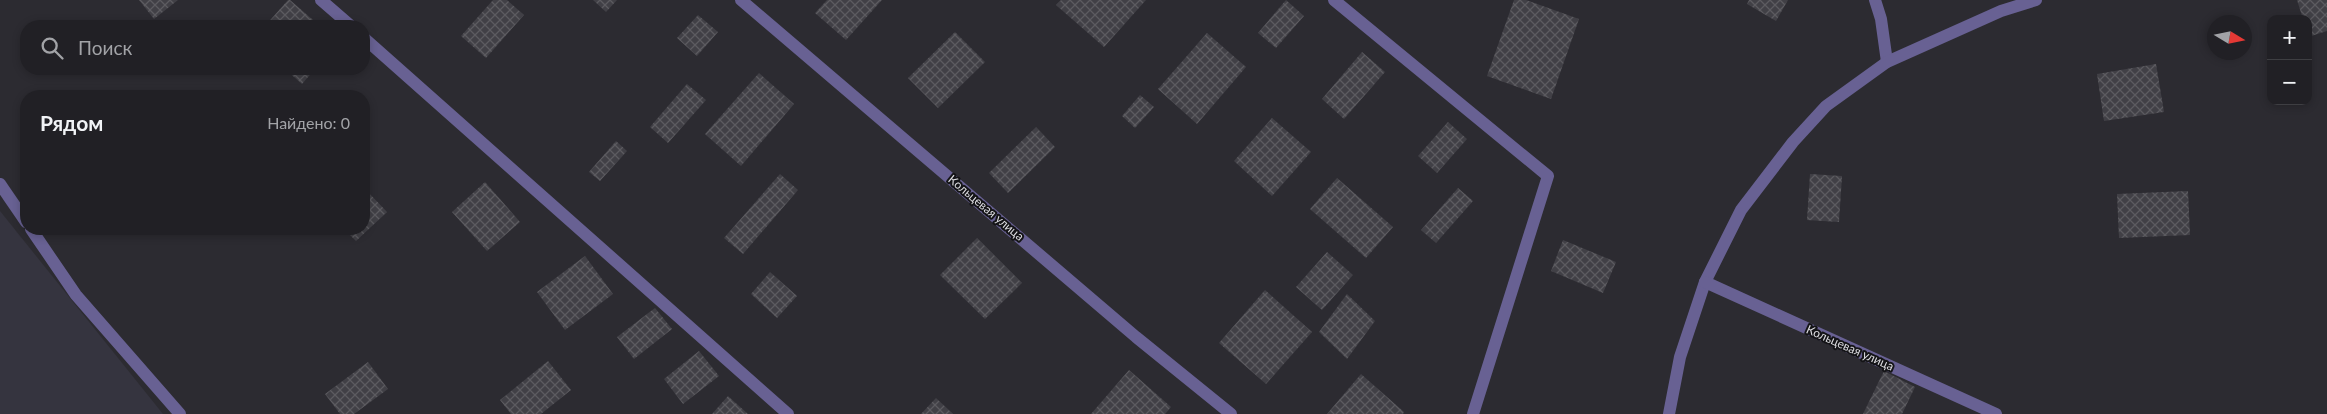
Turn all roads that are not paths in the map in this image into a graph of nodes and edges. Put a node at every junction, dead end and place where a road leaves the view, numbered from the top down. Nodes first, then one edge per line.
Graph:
1 (322, 0) edge
2 (741, 0) edge
3 (1334, 0) edge
4 (1875, 0) edge
5 (2036, 0) edge
6 (344, 20) edge
7 (370, 43) edge
8 (1887, 62) junction
9 (0, 184) edge
10 (20, 213) edge
11 (35, 235) edge
12 (1705, 282) junction
13 (180, 414) edge
14 (788, 414) edge
15 (1232, 414) edge
16 (1473, 414) edge
17 (1668, 414) edge
18 (1996, 414) edge

1 - 6 street
2 - 15 street, Кольцевая улица
3 - 16 street
4 - 8 street
5 - 8 street
7 - 14 street
8 - 12 street
9 - 10 street
11 - 13 street
12 - 17 street
12 - 18 street, Кольцевая улица

